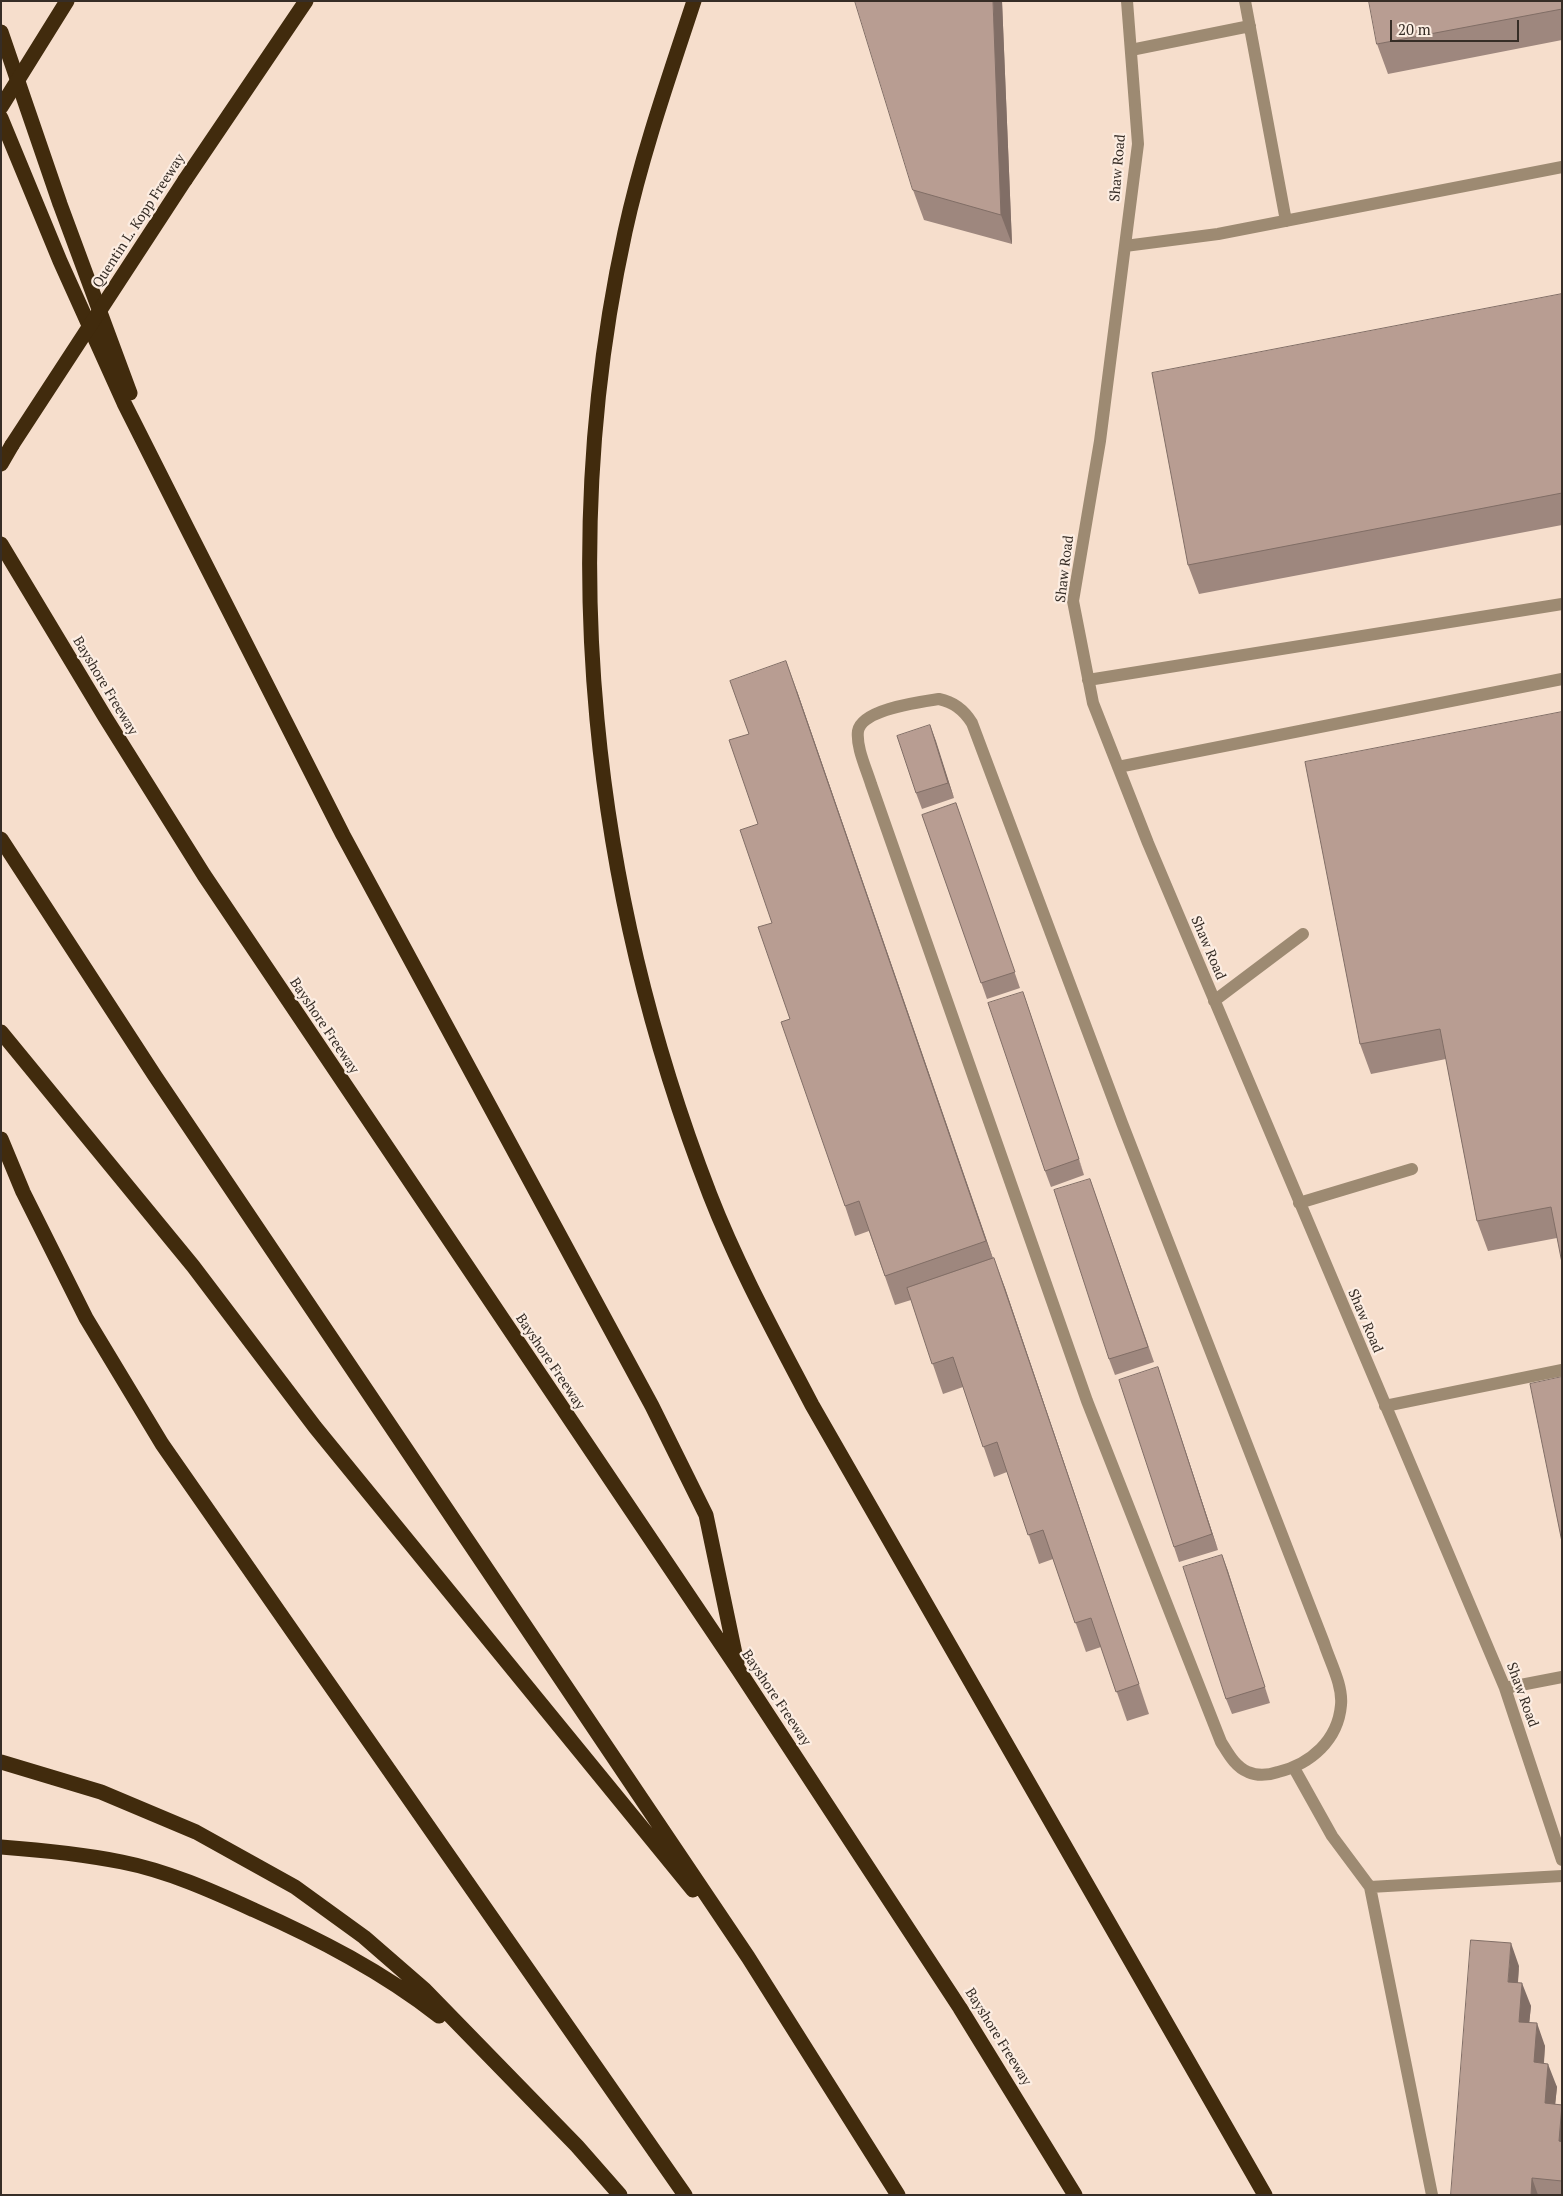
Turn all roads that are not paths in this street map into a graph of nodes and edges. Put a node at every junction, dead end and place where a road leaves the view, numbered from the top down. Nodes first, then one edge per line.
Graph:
1 (67, 1) edge
2 (306, 1) edge
3 (694, 1) edge
4 (1127, 1) edge
5 (1245, 1) edge
6 (1250, 26) junction
7 (1, 32) edge
8 (1131, 50) junction
9 (1, 107) edge
10 (1, 118) edge
11 (1562, 167) edge
12 (1286, 221) junction
13 (1125, 246) junction
14 (1, 463) edge
15 (188, 530) junction
16 (1, 544) edge
17 (1562, 604) edge
18 (1562, 679) edge
19 (1088, 680) junction
20 (1118, 766) junction
21 (1, 839) edge
22 (1303, 934) dead end
23 (1214, 1001) junction
24 (1, 1032) edge
25 (1, 1139) edge
26 (1412, 1169) dead end
27 (1300, 1203) junction
28 (1562, 1370) edge
29 (1385, 1406) junction
30 (738, 1669) junction
31 (1562, 1677) edge
32 (1505, 1688) junction
33 (1, 1762) edge
34 (1294, 1768) junction
35 (1, 1847) edge
36 (1562, 1860) edge
37 (1562, 1876) edge
38 (1370, 1887) junction
39 (748, 1957) junction
40 (493, 2061) junction
41 (620, 2195) edge
42 (685, 2195) edge
43 (898, 2195) edge
44 (1075, 2195) edge
45 (1265, 2195) edge
46 (1432, 2195) edge

1 - 9 highway, bridge
2 - 14 highway, Quentin L. Kopp Freeway, bridge
3 - 45 highway
4 - 8 street, Shaw Road
5 - 6 street
6 - 8 street
6 - 12 street
7 - 15 highway
8 - 13 street, Shaw Road
10 - 15 highway
11 - 12 street
12 - 13 street
13 - 19 street, Shaw Road
15 - 30 highway
16 - 30 highway, Bayshore Freeway
17 - 19 street
18 - 20 street
19 - 20 street, Shaw Road
20 - 23 street, Shaw Road
21 - 39 highway
22 - 23 street
23 - 27 street, Shaw Road
24 - 39 highway
25 - 42 highway
26 - 27 street
27 - 29 street, Shaw Road
28 - 29 street
29 - 32 street, Shaw Road
30 - 44 highway, Bayshore Freeway
31 - 32 street
32 - 36 street, Shaw Road
33 - 40 highway
34 - 34 street
34 - 38 street
35 - 40 highway
37 - 38 street
38 - 46 street
39 - 43 highway
40 - 41 highway

